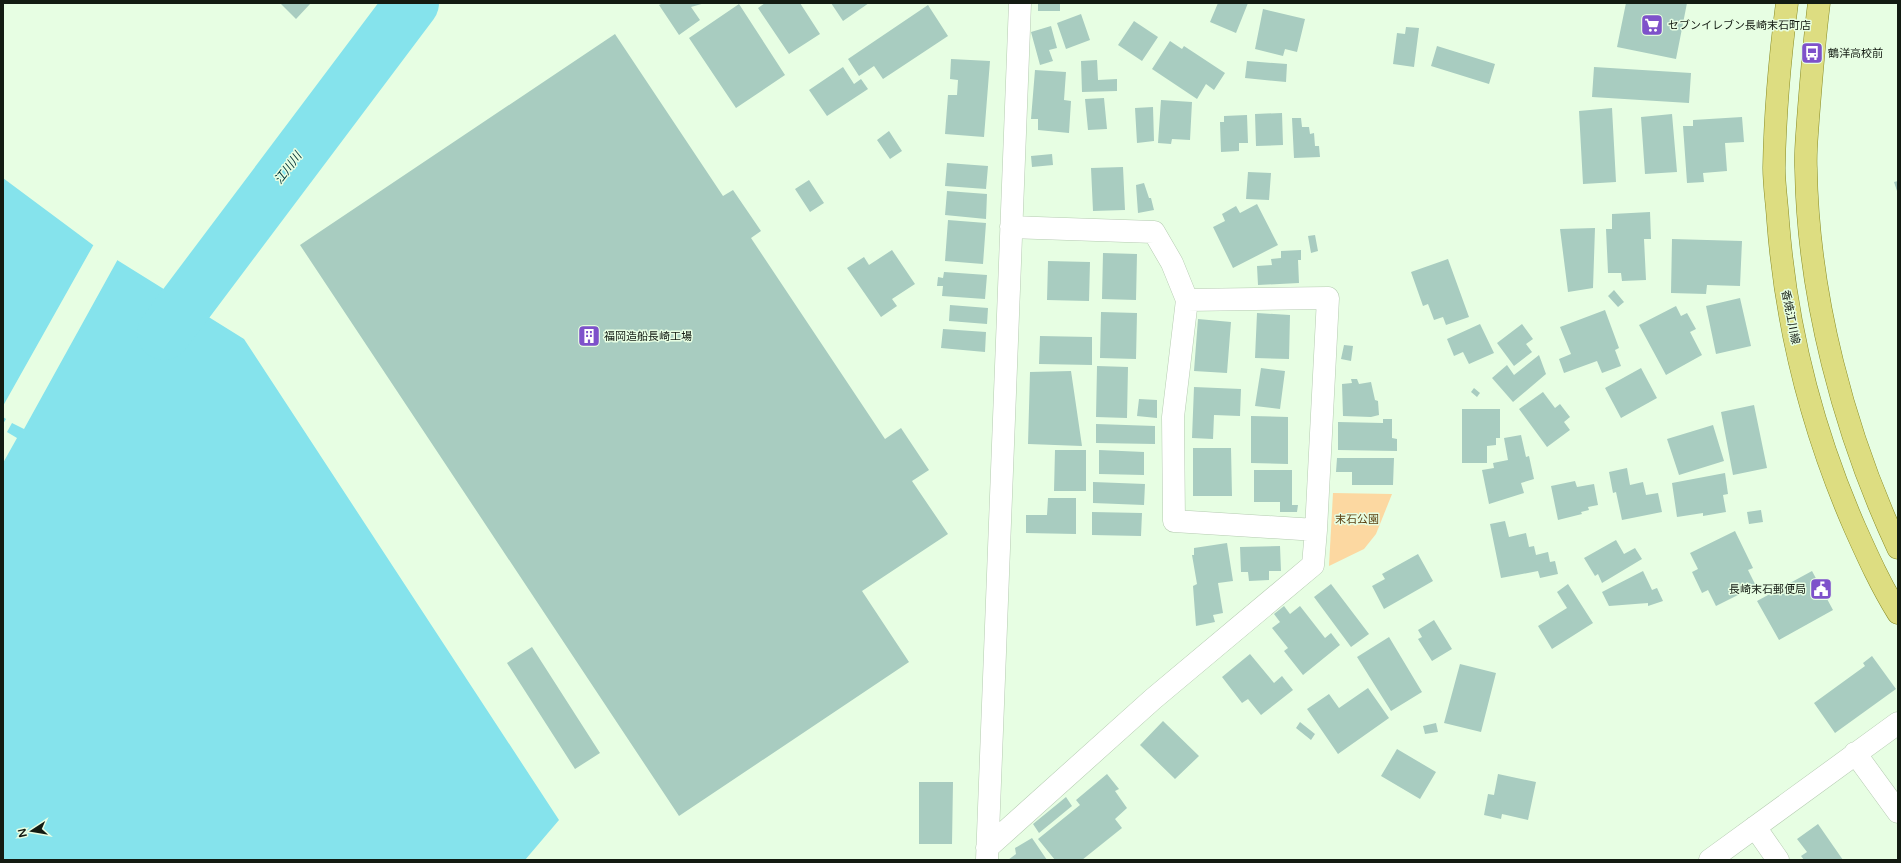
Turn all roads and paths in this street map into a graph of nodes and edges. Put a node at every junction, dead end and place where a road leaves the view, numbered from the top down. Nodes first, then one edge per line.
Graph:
1 (1020, 3) edge
2 (1787, 3) edge
3 (1819, 3) edge
4 (1011, 227) junction
5 (1187, 300) junction
6 (1316, 530) junction
7 (1898, 548) edge
8 (1898, 613) edge
9 (1898, 722) edge
10 (1855, 753) junction
11 (1898, 812) edge
12 (1755, 827) junction
13 (987, 854) edge
14 (1710, 860) edge
15 (1778, 860) edge

1 - 4 street
2 - 8 main road, 香焼江川線
3 - 7 main road
4 - 5 street
4 - 13 street
5 - 6 street
5 - 6 street
6 - 13 street
9 - 10 street
10 - 11 street
10 - 12 street
12 - 14 street
12 - 15 street

